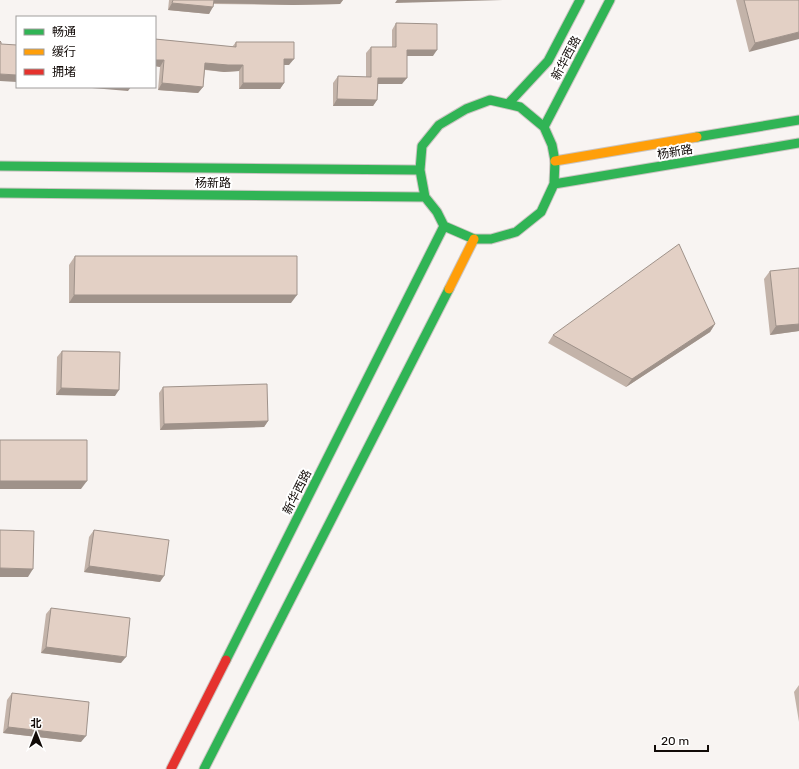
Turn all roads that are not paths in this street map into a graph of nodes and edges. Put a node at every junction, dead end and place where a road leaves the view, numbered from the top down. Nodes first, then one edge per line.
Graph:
1 (580, 0) edge
2 (610, 0) edge
3 (508, 104) junction
4 (799, 120) edge
5 (544, 126) junction
6 (799, 144) edge
7 (556, 161) junction
8 (0, 166) edge
9 (420, 170) junction
10 (554, 184) junction
11 (0, 193) edge
12 (426, 197) junction
13 (444, 226) junction
14 (474, 239) junction
15 (172, 769) edge
16 (204, 769) edge

1 - 3 street, 新华西路
2 - 5 street, 新华西路
3 - 5 street
3 - 9 street
4 - 7 street, 杨新路
5 - 7 street
6 - 10 street, 杨新路
7 - 10 street
8 - 9 street, 杨新路
9 - 12 street
10 - 14 street
11 - 12 street, 杨新路
12 - 13 street
13 - 14 street
13 - 15 street, 新华西路
14 - 16 street

